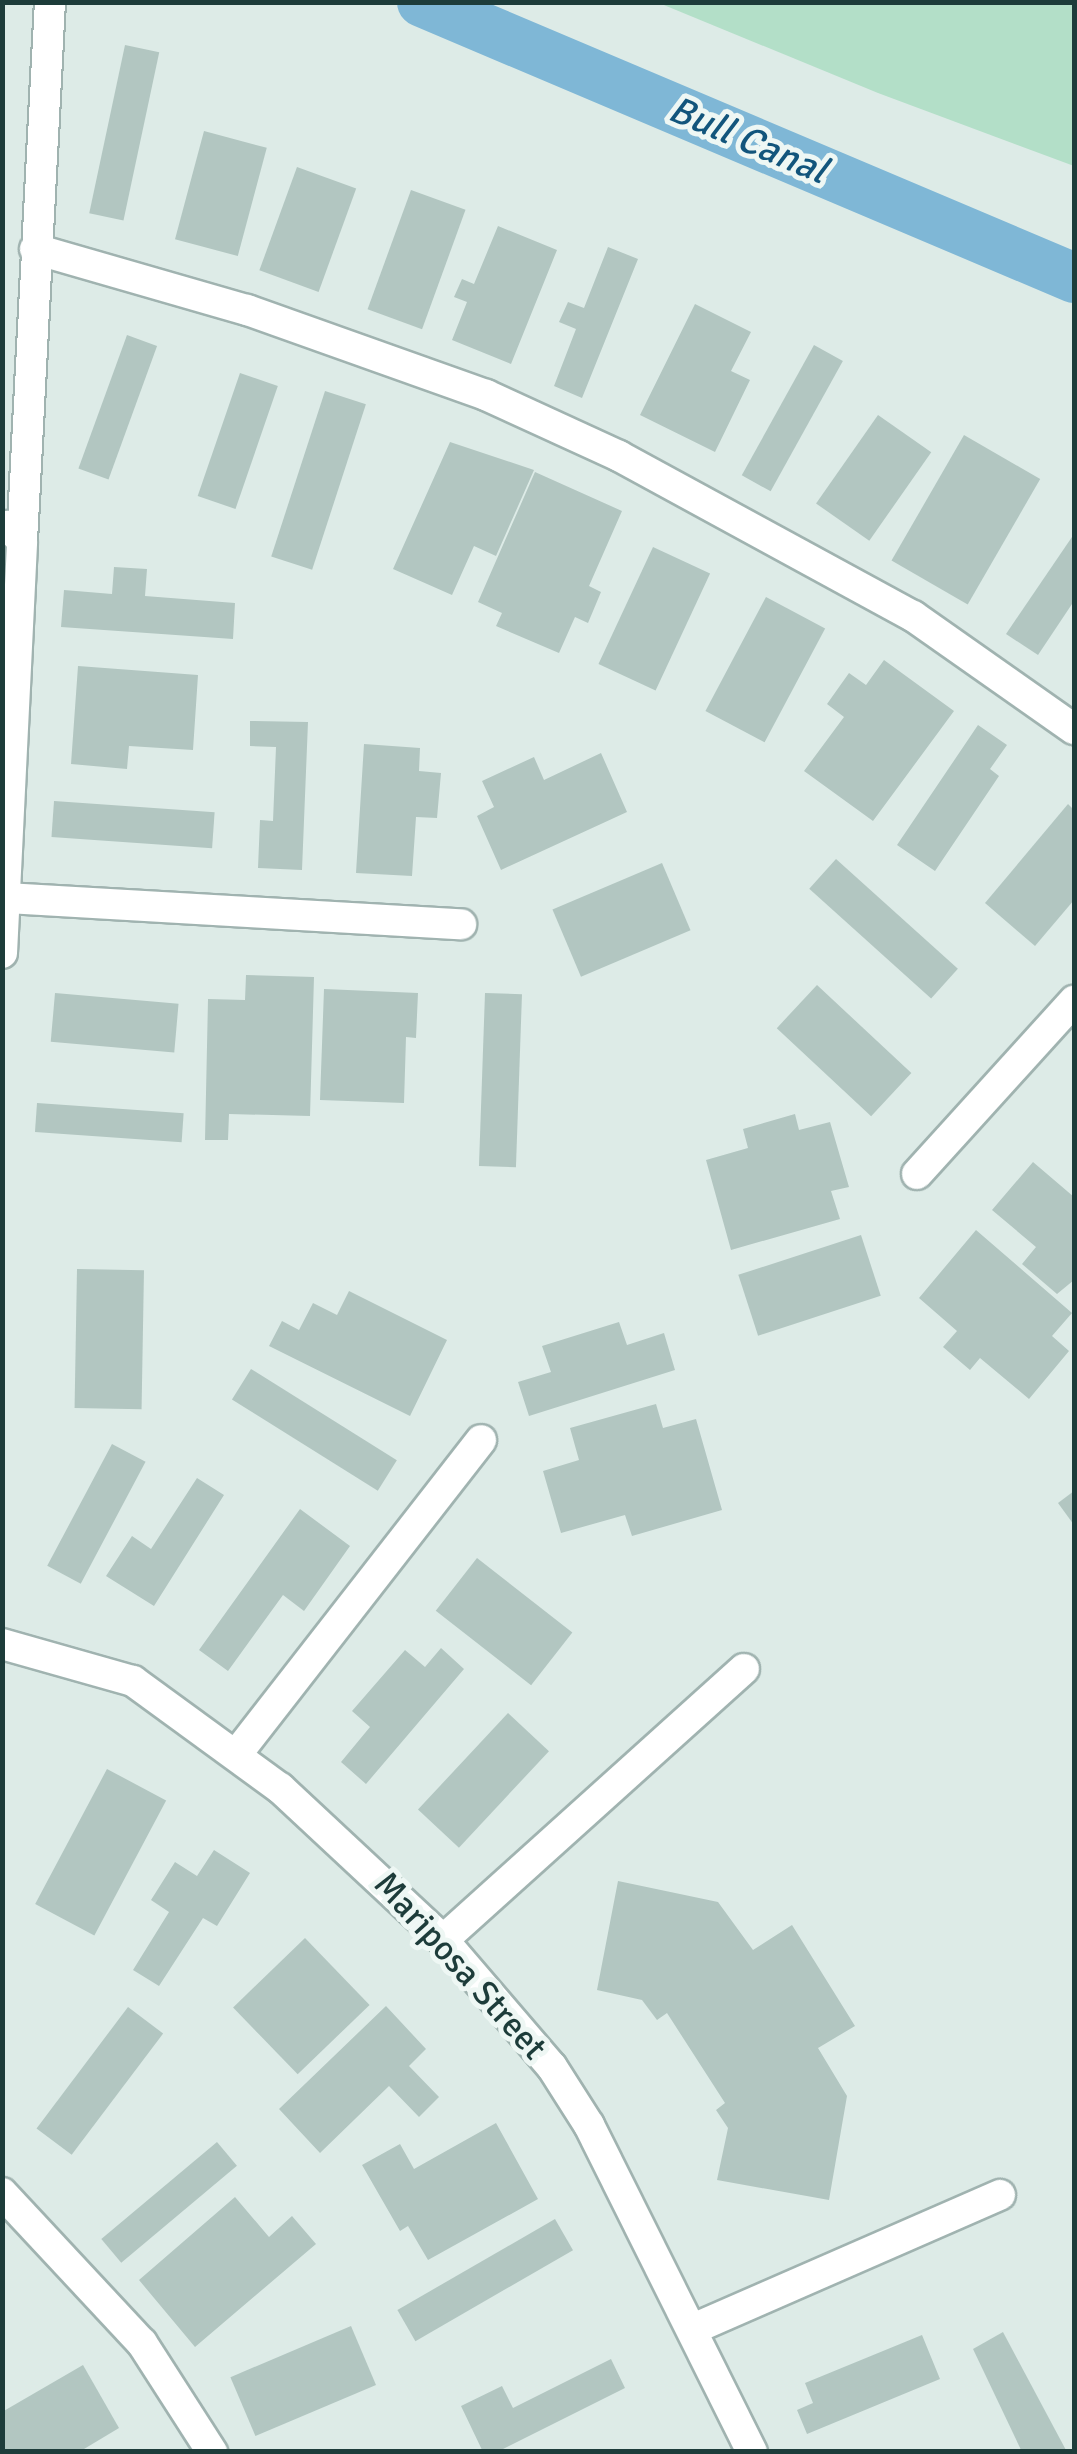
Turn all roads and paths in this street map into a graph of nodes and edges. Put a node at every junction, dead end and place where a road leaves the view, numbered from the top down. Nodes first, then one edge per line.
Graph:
1 (50, 2) edge
2 (35, 249) junction
3 (12, 531) edge
4 (1074, 729) edge
5 (5, 898) junction
6 (461, 924) dead end
7 (2, 953) edge
8 (1074, 1001) edge
9 (917, 1174) dead end
10 (481, 1440) dead end
11 (2, 1644) edge
12 (744, 1669) dead end
13 (236, 1756) junction
14 (443, 1940) junction
15 (2, 2193) edge
16 (1000, 2195) dead end
17 (694, 2330) junction
18 (212, 2452) edge
19 (752, 2452) edge

1 - 2 street
2 - 3 street
2 - 4 street
3 - 5 street
5 - 6 street
5 - 7 street
8 - 9 street
10 - 13 street
11 - 13 street, Mariposa Street
12 - 14 street
13 - 14 street, Mariposa Street
14 - 17 street, Mariposa Street
15 - 18 street
16 - 17 street
17 - 19 street, Mariposa Street

